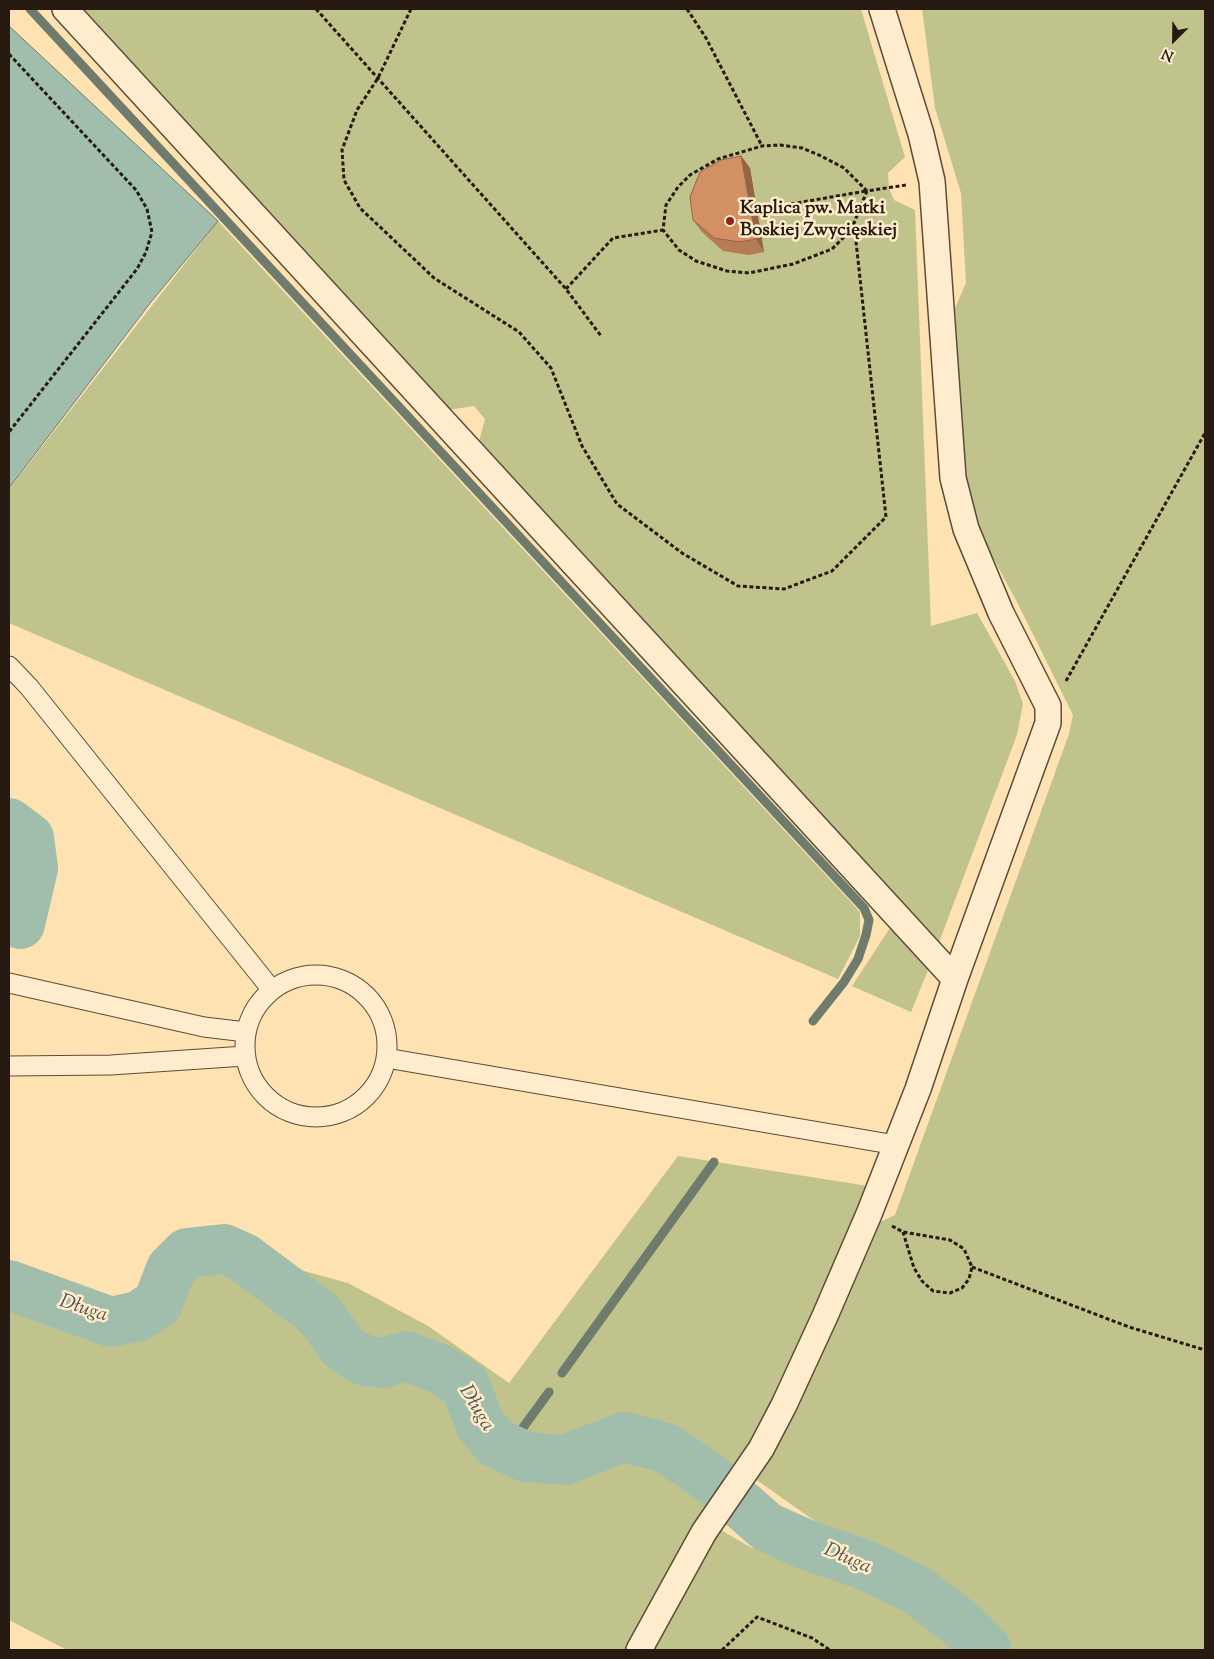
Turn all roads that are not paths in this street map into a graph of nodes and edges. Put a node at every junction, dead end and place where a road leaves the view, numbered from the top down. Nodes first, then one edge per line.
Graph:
1 (65, 9) edge
2 (882, 9) edge
3 (9, 666) edge
4 (955, 979) junction
5 (9, 983) edge
6 (272, 990) junction
7 (246, 1032) junction
8 (245, 1056) junction
9 (386, 1058) junction
10 (9, 1066) edge
11 (896, 1145) junction
12 (639, 1650) edge

1 - 4 street
2 - 4 street
3 - 6 street
4 - 11 street
5 - 7 street
6 - 7 street
6 - 9 street
7 - 8 street
8 - 9 street
8 - 10 street
9 - 11 street
11 - 12 street

